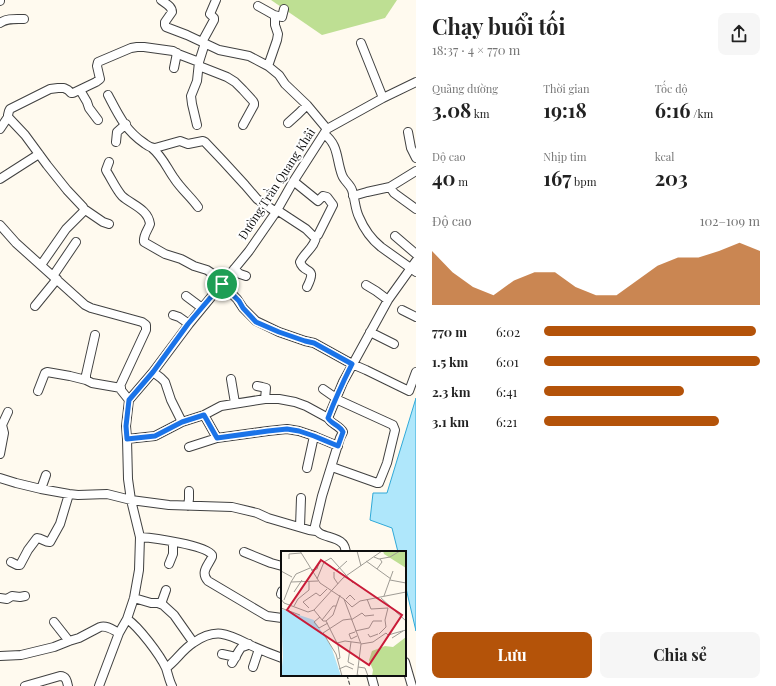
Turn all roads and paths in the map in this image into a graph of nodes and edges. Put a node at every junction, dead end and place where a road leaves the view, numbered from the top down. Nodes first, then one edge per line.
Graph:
1 (161, 0) edge
2 (216, 0) edge
3 (258, 6) dead end
4 (284, 9) dead end
5 (274, 16) junction
6 (24, 19) dead end
7 (0, 23) edge
8 (204, 42) junction
9 (361, 43) dead end
10 (177, 53) junction
11 (199, 64) junction
12 (268, 66) junction
13 (174, 68) dead end
14 (416, 82) edge
15 (80, 90) junction
16 (108, 94) dead end
17 (383, 98) junction
18 (307, 105) junction
19 (8, 117) junction
20 (98, 120) dead end
21 (288, 122) dead end
22 (126, 124) junction
23 (197, 125) dead end
24 (243, 126) dead end
25 (0, 129) edge
26 (325, 131) junction
27 (408, 132) dead end
28 (116, 142) dead end
29 (152, 148) junction
30 (39, 154) junction
31 (416, 158) edge
32 (109, 162) dead end
33 (416, 171) edge
34 (0, 179) edge
35 (293, 182) junction
36 (390, 187) junction
37 (354, 196) junction
38 (198, 207) dead end
39 (84, 209) junction
40 (416, 209) edge
41 (277, 211) junction
42 (109, 224) dead end
43 (0, 225) edge
44 (316, 236) junction
45 (395, 236) dead end
46 (76, 242) dead end
47 (416, 254) edge
48 (416, 261) edge
49 (41, 265) junction
50 (234, 269) junction
51 (413, 270) edge
52 (246, 276) dead end
53 (55, 278) junction
54 (223, 282) junction
55 (366, 285) dead end
56 (307, 287) dead end
57 (186, 296) dead end
58 (388, 300) junction
59 (35, 306) dead end
60 (202, 308) junction
61 (402, 310) dead end
62 (173, 315) dead end
63 (416, 317) edge
64 (188, 324) junction
65 (370, 332) junction
66 (95, 334) dead end
67 (394, 344) dead end
68 (352, 364) junction
69 (153, 372) junction
70 (416, 372) edge
71 (86, 380) junction
72 (231, 380) dead end
73 (257, 386) dead end
74 (120, 388) junction
75 (322, 389) dead end
76 (38, 390) dead end
77 (265, 398) junction
78 (336, 398) junction
79 (129, 400) junction
80 (235, 403) junction
81 (8, 412) dead end
82 (204, 415) junction
83 (328, 418) junction
84 (182, 422) junction
85 (314, 436) junction
86 (217, 438) junction
87 (127, 439) junction
88 (338, 446) junction
89 (189, 447) dead end
90 (0, 454) edge
91 (332, 467) junction
92 (307, 468) dead end
93 (46, 475) dead end
94 (0, 478) edge
95 (41, 489) junction
96 (189, 491) dead end
97 (69, 494) junction
98 (301, 498) dead end
99 (131, 500) junction
100 (188, 506) junction
101 (300, 527) junction
102 (316, 531) junction
103 (140, 537) junction
104 (173, 542) junction
105 (346, 551) edge
106 (244, 552) dead end
107 (11, 562) dead end
108 (169, 564) dead end
109 (281, 566) edge
110 (166, 590) dead end
111 (25, 596) dead end
112 (0, 598) edge
113 (134, 598) junction
114 (161, 604) junction
115 (281, 618) edge
116 (127, 619) junction
117 (54, 622) dead end
118 (119, 634) junction
119 (69, 640) junction
120 (193, 642) junction
121 (249, 644) junction
122 (259, 649) junction
123 (222, 654) dead end
124 (0, 656) edge
125 (281, 658) edge
126 (406, 665) edge
127 (253, 667) dead end
128 (166, 668) junction
129 (347, 676) edge
130 (371, 676) edge
131 (25, 686) edge
132 (68, 686) edge
133 (99, 686) edge
134 (172, 686) edge
135 (350, 686) edge
136 (374, 686) edge
137 (412, 686) edge

1 - 8 street
2 - 8 street
3 - 5 street
4 - 5 street
5 - 12 street
6 - 7 street
8 - 11 street
8 - 12 street
9 - 17 street
10 - 11 street
10 - 13 street
10 - 15 street
11 - 23 street
11 - 24 street
12 - 18 street
14 - 17 street, Đường Trần Quang Khải
15 - 19 street
15 - 20 street
16 - 22 street
17 - 26 street, Đường Trần Quang Khải
18 - 21 street
18 - 26 street
19 - 25 street
19 - 30 street
22 - 28 street
22 - 29 street
26 - 35 street, Đường Trần Quang Khải
26 - 37 street
27 - 31 street
29 - 38 street
29 - 41 street
30 - 34 street
30 - 39 street
32 - 54 street
33 - 36 street
35 - 41 street, Đường Trần Quang Khải
35 - 44 street
36 - 37 street
36 - 40 street
37 - 51 street
39 - 42 street
39 - 49 street
41 - 44 street
41 - 50 street, Đường Trần Quang Khải
43 - 49 street
44 - 56 street
45 - 47 street
46 - 53 street
48 - 51 street
49 - 53 street
50 - 52 street
50 - 54 street, Đường Trần Quang Khải
51 - 58 street
53 - 59 street
53 - 74 street
54 - 60 street, Đường Trần Quang Khải
54 - 68 street
55 - 58 street
57 - 60 street
58 - 65 street
60 - 64 street, Đường Trần Quang Khải
61 - 63 street
62 - 64 street
64 - 69 street, Đường Trần Quang Khải
65 - 67 street
65 - 68 street
66 - 71 street
68 - 70 street
68 - 78 street
69 - 79 street, Đường Trần Quang Khải
69 - 84 street
71 - 74 street
71 - 76 street
72 - 80 street
73 - 77 street
74 - 79 street
75 - 78 street
77 - 80 street
77 - 83 street
78 - 83 street
78 - 91 street
79 - 87 street
80 - 82 street
81 - 90 street
82 - 84 street
82 - 86 street
83 - 88 street
84 - 87 street
85 - 86 street
85 - 88 street
85 - 92 street
86 - 89 street
87 - 99 street
88 - 91 street
91 - 102 street
93 - 95 street
94 - 95 street
95 - 97 street
96 - 100 street
97 - 99 street
97 - 107 street
98 - 101 street
99 - 100 street
99 - 103 street
100 - 101 street
101 - 102 street
102 - 105 street
103 - 104 street
103 - 113 street
104 - 108 street
104 - 115 street
106 - 109 street
110 - 114 street
111 - 112 street
113 - 114 street
113 - 116 street
114 - 120 street
116 - 118 street
116 - 128 street
117 - 119 street
118 - 119 street
118 - 133 street
119 - 124 street
120 - 121 street
120 - 128 street
121 - 122 street
121 - 123 street
122 - 125 street
122 - 127 street
126 - 137 street
128 - 134 street
129 - 135 path
130 - 136 street
131 - 132 street

